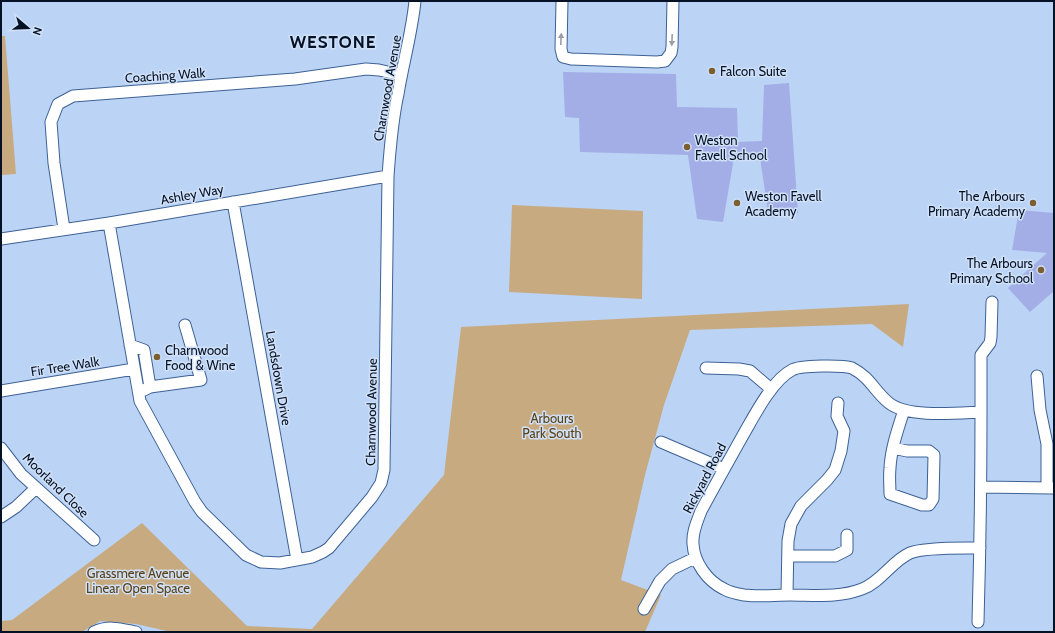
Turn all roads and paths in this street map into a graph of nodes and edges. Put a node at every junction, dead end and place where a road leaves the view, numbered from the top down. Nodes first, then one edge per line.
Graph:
1 (416, 1) edge
2 (562, 1) edge
3 (673, 1) edge
4 (401, 75) junction
5 (388, 176) junction
6 (233, 202) junction
7 (109, 223) junction
8 (64, 229) junction
9 (1, 239) edge
10 (992, 302) dead end
11 (185, 325) dead end
12 (130, 345) junction
13 (706, 368) dead end
14 (134, 369) junction
15 (1037, 376) dead end
16 (150, 387) junction
17 (771, 389) junction
18 (1, 391) edge
19 (138, 393) junction
20 (838, 403) dead end
21 (904, 410) junction
22 (981, 412) junction
23 (661, 442) dead end
24 (1, 448) edge
25 (893, 448) junction
26 (724, 469) junction
27 (981, 487) junction
28 (36, 488) junction
29 (1050, 488) edge
30 (1, 517) edge
31 (847, 535) dead end
32 (94, 540) dead end
33 (980, 548) junction
34 (788, 556) junction
35 (695, 558) junction
36 (297, 560) junction
37 (787, 595) junction
38 (644, 609) dead end
39 (978, 622) dead end
40 (94, 632) edge
41 (136, 632) edge

1 - 4 street, Charnwood Avenue
3 -> 2 street
4 - 5 street, Charnwood Avenue
4 - 8 street, Coaching Walk
5 - 6 street, Ashley Way
5 - 36 street, Charnwood Avenue
6 - 7 street, Ashley Way
6 - 36 street, Landsdown Drive
7 - 8 street, Ashley Way
7 - 12 street, Charnwood Avenue
8 - 9 street, Ashley Way
10 - 22 street
11 - 16 street
12 - 14 street, Charnwood Avenue
12 - 16 street
13 - 17 street
14 - 18 street, Fir Tree Walk
14 - 19 street, Charnwood Avenue
15 - 29 street
16 - 19 street
17 - 21 street, Rickyard Road
17 - 26 street, Rickyard Road
19 - 36 street, Charnwood Avenue
20 - 34 street
21 - 22 street, Rickyard Road
21 - 25 street
22 - 27 street
23 - 26 street
24 - 28 street, Moorland Close
25 - 25 street
26 - 35 street, Rickyard Road
27 - 29 street
27 - 33 street
28 - 30 street
28 - 32 street, Moorland Close
31 - 34 street
33 - 37 street, Rickyard Road
33 - 39 street
34 - 37 street
35 - 37 street, Rickyard Road
35 - 38 street
40 - 41 street

